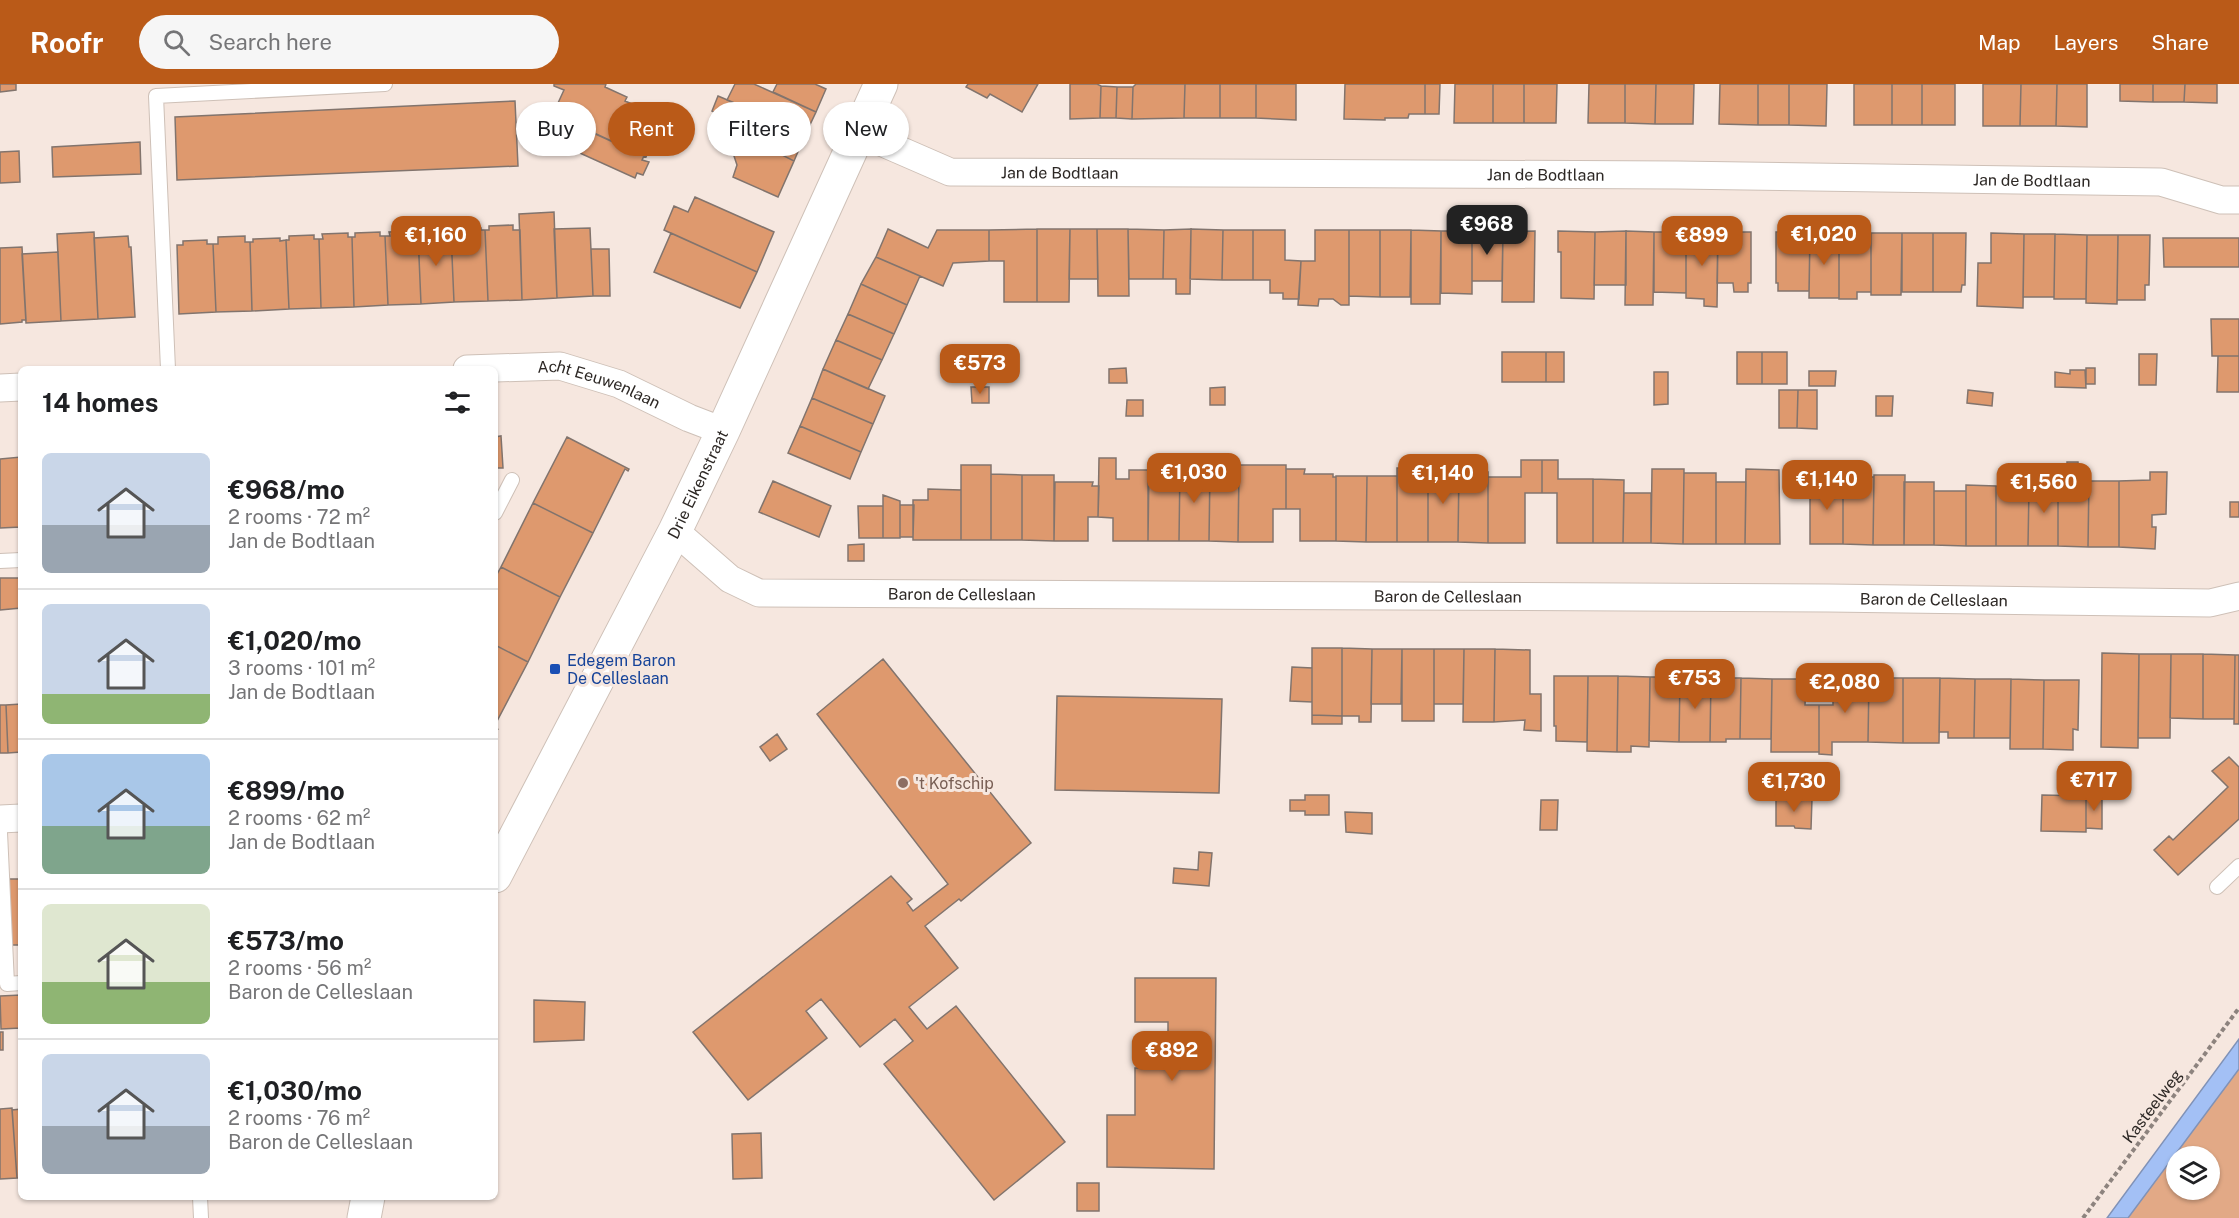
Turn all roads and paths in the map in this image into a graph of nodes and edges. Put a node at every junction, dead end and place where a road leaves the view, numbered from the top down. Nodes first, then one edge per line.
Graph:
1 (385, 84) edge
2 (881, 84) edge
3 (872, 102) edge
4 (909, 154) edge
5 (847, 156) edge
6 (2239, 200) edge
7 (168, 366) edge
8 (498, 368) edge
9 (18, 387) edge
10 (0, 388) edge
11 (723, 431) junction
12 (512, 480) dead end
13 (498, 507) edge
14 (675, 531) junction
15 (18, 560) edge
16 (0, 561) edge
17 (2239, 596) edge
18 (18, 818) edge
19 (0, 819) edge
20 (0, 832) edge
21 (2239, 866) edge
22 (498, 870) edge
23 (2217, 887) dead end
24 (18, 983) edge
25 (2239, 1008) edge
26 (200, 1200) edge
27 (367, 1200) edge
28 (201, 1218) edge
29 (364, 1218) edge
30 (2083, 1218) edge

1 - 7 lane
2 - 3 street, Drie Eikenstraat
4 - 6 street, Jan de Bodtlaan
5 - 11 street, Drie Eikenstraat
8 - 11 street, Acht Eeuwenlaan
9 - 10 street
11 - 14 street, Drie Eikenstraat
12 - 13 lane
14 - 17 street, Baron de Celleslaan
14 - 22 street, Drie Eikenstraat
15 - 16 lane
18 - 19 street
20 - 24 lane
21 - 23 lane
25 - 30 path, Kasteelweg
26 - 28 lane
27 - 29 street

